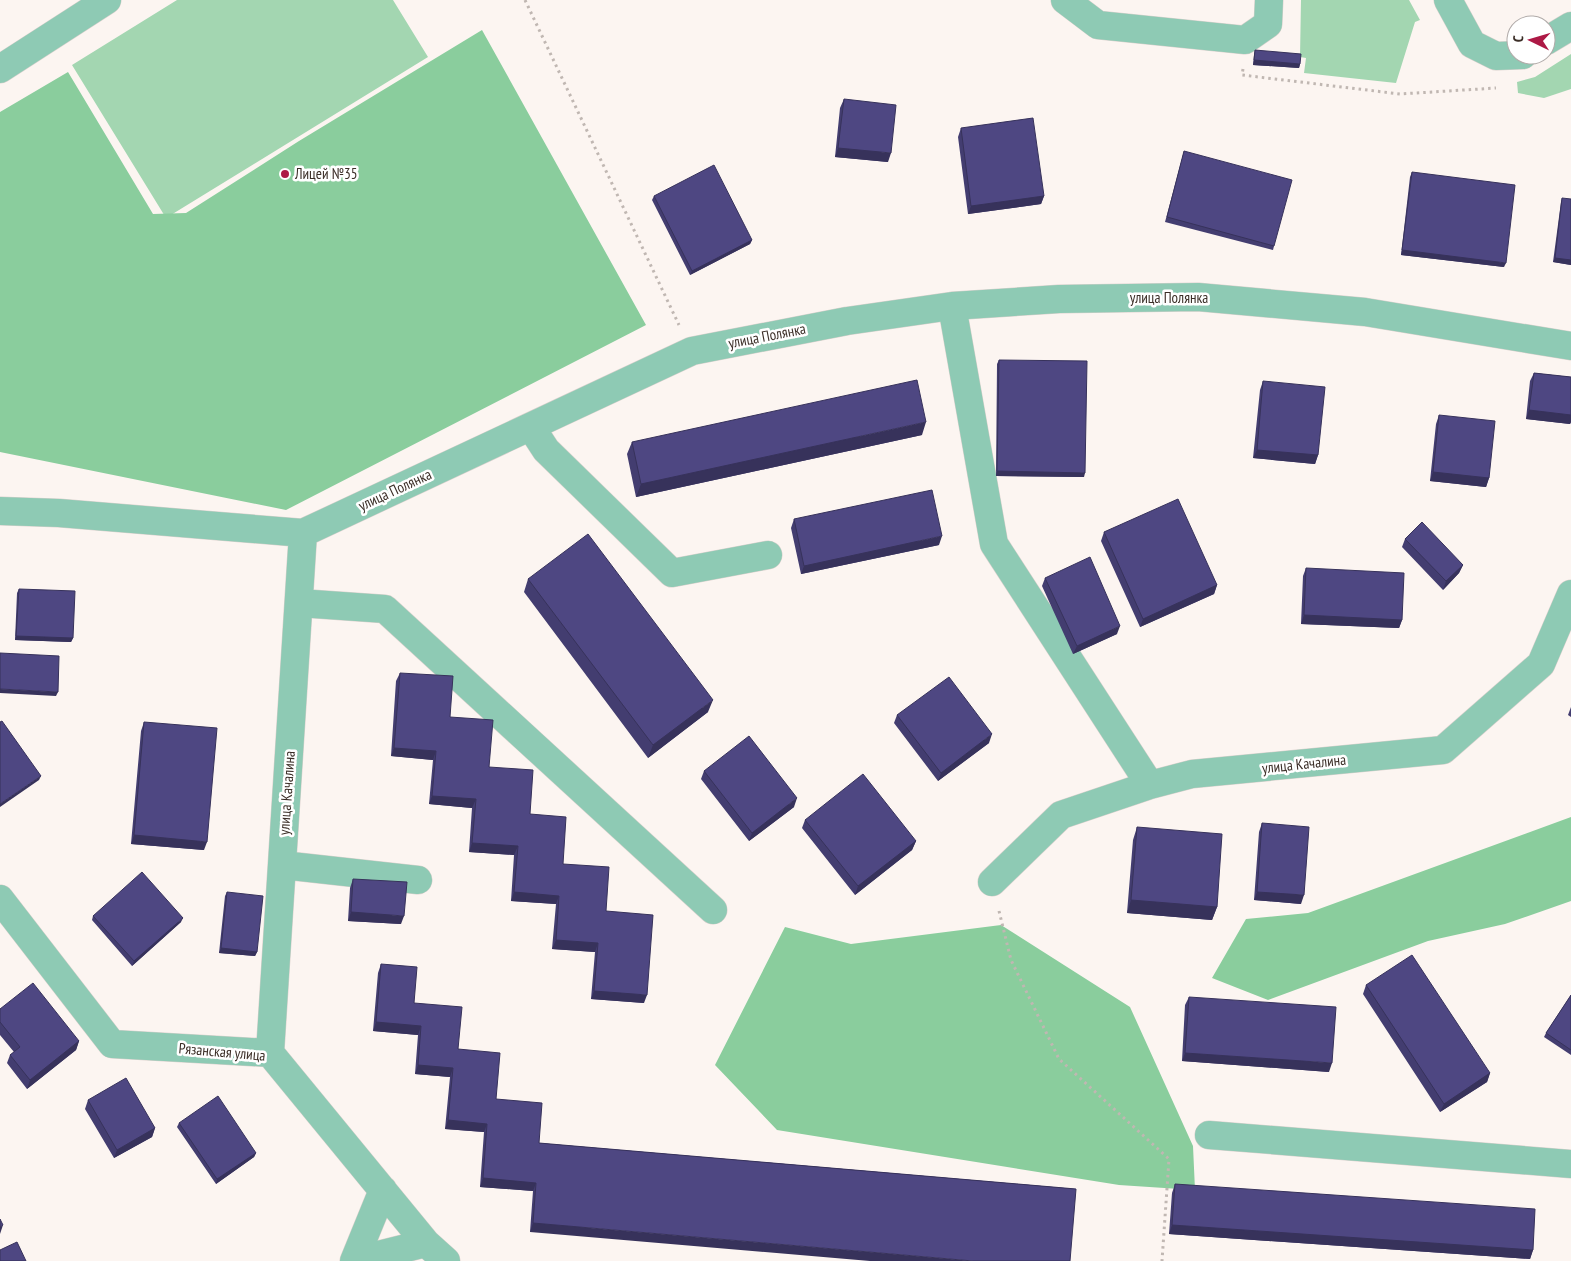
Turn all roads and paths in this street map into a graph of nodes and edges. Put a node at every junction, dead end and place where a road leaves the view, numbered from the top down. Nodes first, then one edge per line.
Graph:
1 (107, 0) edge
2 (525, 0) edge
3 (1065, 0) edge
4 (1270, 0) edge
5 (1448, 0) edge
6 (1571, 26) edge
7 (1556, 35) edge
8 (1245, 40) junction
9 (1506, 56) edge
10 (0, 69) edge
11 (1503, 88) dead end
12 (952, 306) junction
13 (1571, 346) edge
14 (692, 351) junction
15 (531, 427) junction
16 (0, 511) edge
17 (303, 533) junction
18 (768, 555) dead end
19 (1571, 594) edge
20 (299, 603) junction
21 (1150, 785) junction
22 (282, 865) junction
23 (418, 880) dead end
24 (992, 882) joint
25 (0, 899) edge
26 (713, 910) dead end
27 (270, 1053) junction
28 (1209, 1135) dead end
29 (1571, 1164) edge
30 (383, 1190) junction
31 (426, 1243) junction
32 (354, 1261) edge
33 (446, 1261) edge
34 (1162, 1261) edge

1 - 10 street
2 - 14 path
3 - 8 street
4 - 8 street
5 - 9 street
6 - 7 street
8 - 11 path
12 - 13 street, улица Полянка
12 - 14 street, улица Полянка
12 - 21 street
14 - 15 street, улица Полянка
15 - 17 street, улица Полянка
15 - 18 street
16 - 17 street, улица Полянка
17 - 20 street, улица Качалина
19 - 21 street, улица Качалина
20 - 22 street, улица Качалина
20 - 26 street
21 - 24 street, улица Качалина
22 - 23 street
22 - 27 street, улица Качалина
24 - 34 path
25 - 27 street, Рязанская улица
27 - 30 street, Рязанская улица
28 - 29 street
30 - 31 street, Рязанская улица
30 - 32 street
31 - 32 street
31 - 33 street, Рязанская улица

